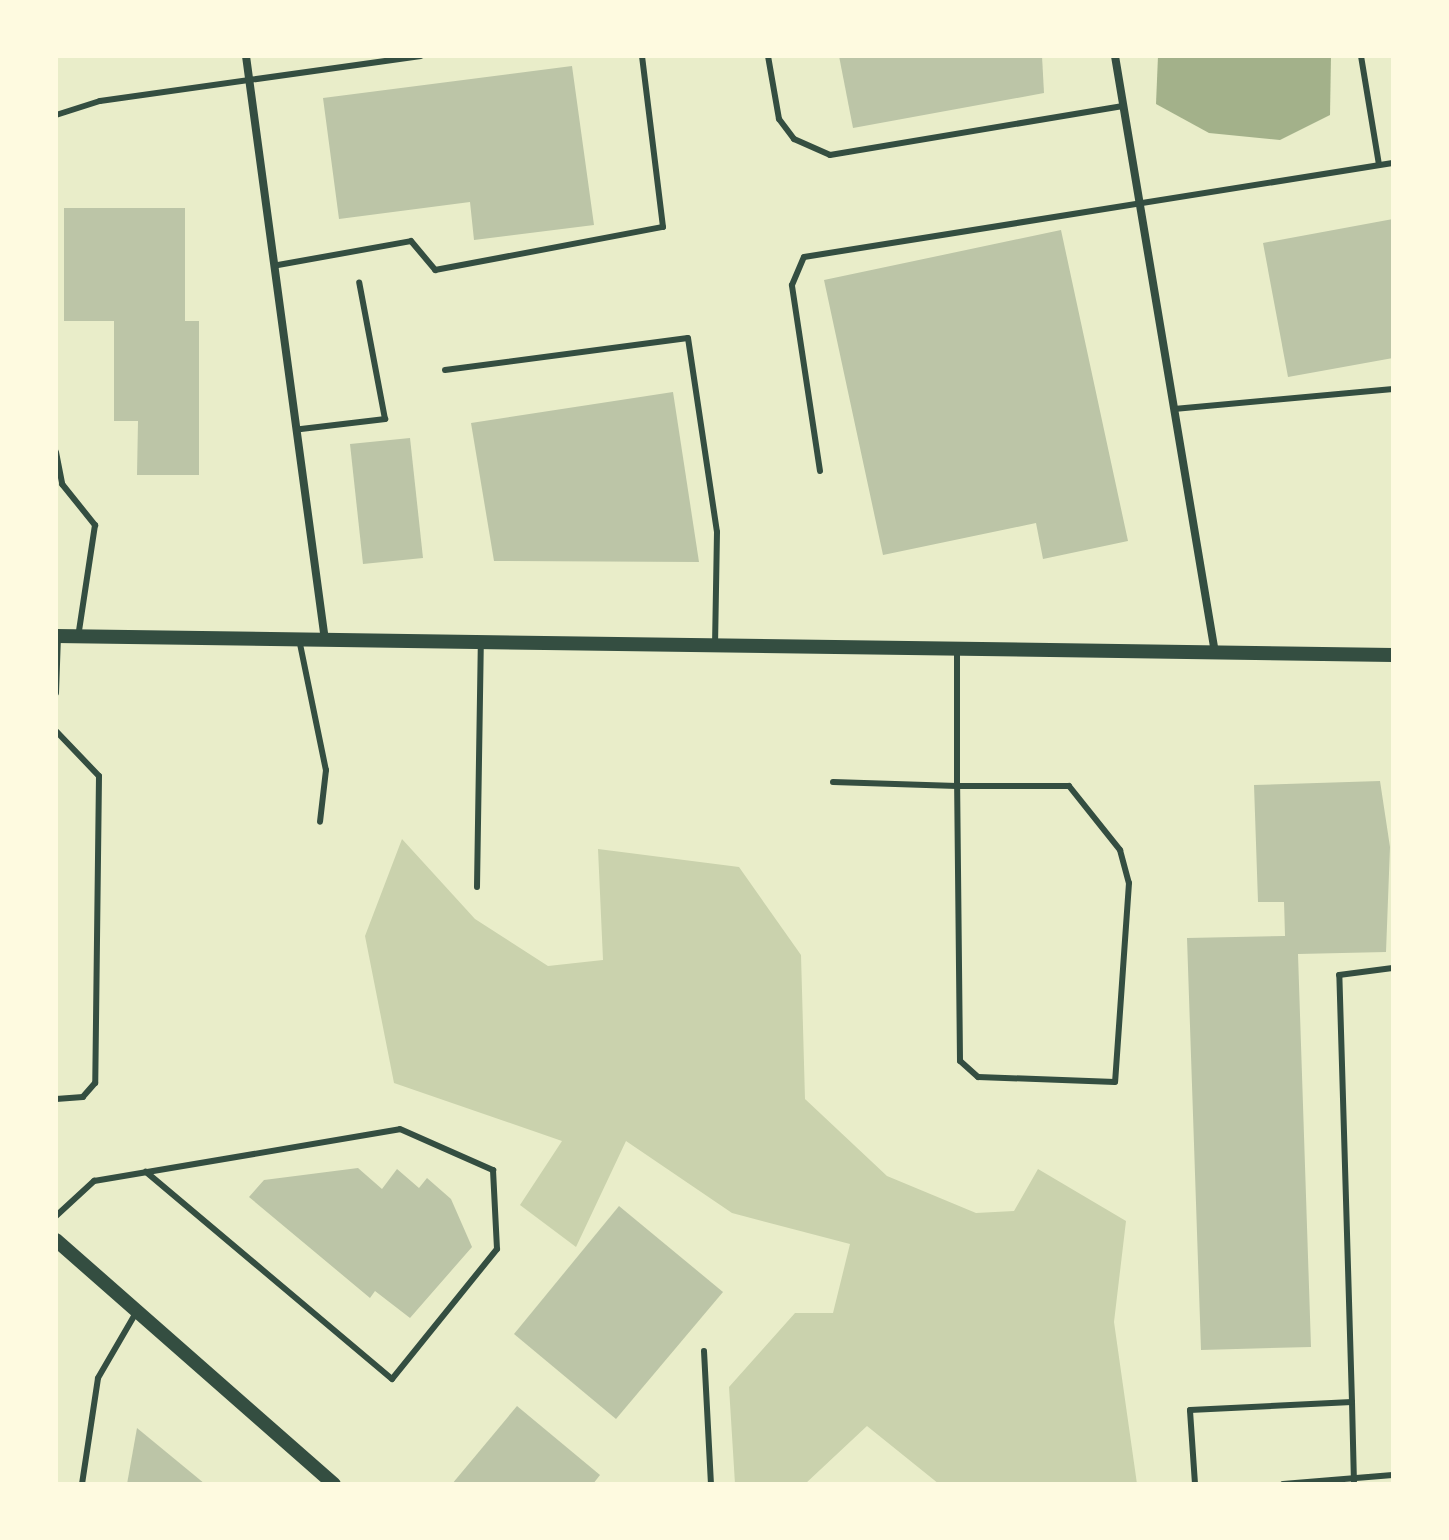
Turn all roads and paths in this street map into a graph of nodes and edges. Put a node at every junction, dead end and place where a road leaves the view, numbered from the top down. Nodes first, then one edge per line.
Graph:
1 (246, 56) edge
2 (421, 56) edge
3 (642, 56) edge
4 (768, 56) edge
5 (1115, 56) edge
6 (1361, 56) edge
7 (250, 78) junction
8 (1123, 106) junction
9 (56, 115) edge
10 (1393, 163) edge
11 (1379, 165) junction
12 (1140, 205) junction
13 (278, 265) junction
14 (359, 282) dead end
15 (445, 370) dead end
16 (1393, 389) edge
17 (1174, 409) junction
18 (301, 429) junction
19 (56, 452) edge
20 (820, 471) dead end
21 (57, 636) edge
22 (78, 637) junction
23 (299, 639) junction
24 (325, 640) junction
25 (481, 642) junction
26 (715, 646) junction
27 (957, 649) junction
28 (1215, 653) junction
29 (1393, 655) edge
30 (56, 693) edge
31 (56, 731) edge
32 (833, 782) dead end
33 (957, 786) junction
34 (320, 822) dead end
35 (477, 887) dead end
36 (1393, 968) edge
37 (56, 1099) edge
38 (146, 1172) junction
39 (56, 1216) edge
40 (56, 1240) edge
41 (138, 1308) junction
42 (704, 1351) dead end
43 (1352, 1402) junction
44 (1393, 1475) edge
45 (1354, 1481) edge
46 (82, 1484) edge
47 (334, 1484) edge
48 (711, 1484) edge
49 (1195, 1484) edge
50 (1283, 1484) edge

1 - 7 street
2 - 7 lane
3 - 13 lane
4 - 8 lane
5 - 8 street
6 - 11 lane
7 - 9 lane
7 - 13 street
8 - 12 street
10 - 11 lane
11 - 12 lane
12 - 17 street
12 - 20 lane
13 - 18 street
14 - 18 lane
15 - 26 lane
16 - 17 lane
17 - 28 street
18 - 24 street
19 - 22 lane
21 - 22 street
21 - 30 lane
22 - 23 street
23 - 24 street
23 - 34 lane
24 - 25 street
25 - 26 street
25 - 35 lane
26 - 27 street
27 - 28 street
27 - 33 lane
28 - 29 street
31 - 37 lane
32 - 33 lane
33 - 33 lane
36 - 43 lane
38 - 38 lane
38 - 39 lane
40 - 41 street
41 - 46 lane
41 - 47 street
42 - 48 lane
43 - 45 lane
43 - 49 lane
44 - 45 lane
45 - 50 lane

